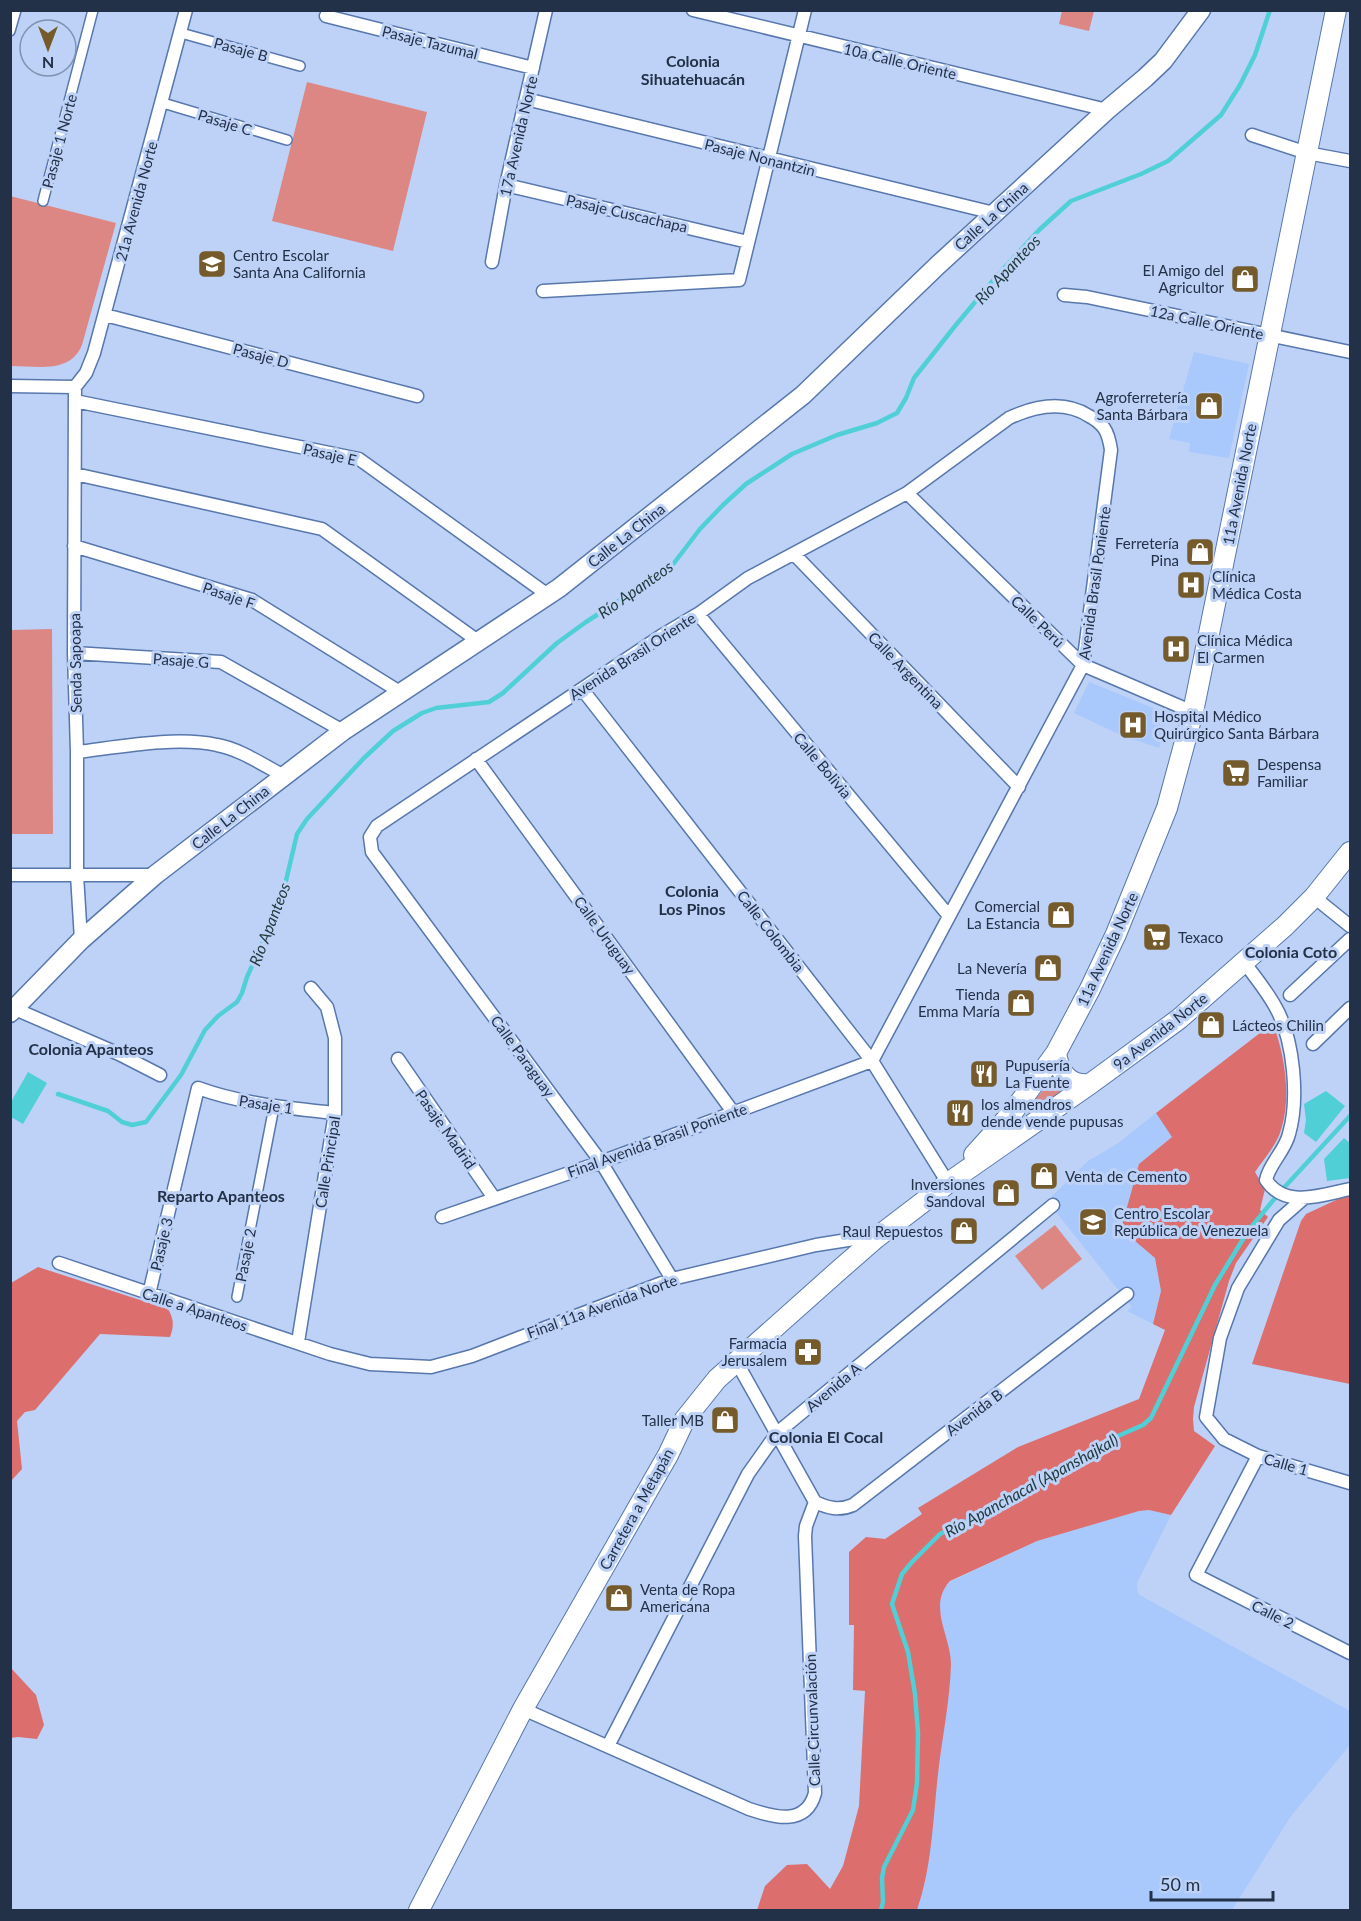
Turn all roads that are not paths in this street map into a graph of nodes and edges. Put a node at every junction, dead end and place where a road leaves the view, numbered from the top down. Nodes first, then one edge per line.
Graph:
1 (16, 10) edge
2 (93, 10) edge
3 (186, 10) edge
4 (546, 10) edge
5 (693, 10) edge
6 (804, 10) edge
7 (1201, 10) edge
8 (1336, 10) edge
9 (326, 16) dead end
10 (10, 31) edge
11 (181, 33) junction
12 (798, 37) junction
13 (300, 66) dead end
14 (533, 68) junction
15 (526, 99) junction
16 (162, 103) junction
17 (1107, 110) junction
18 (1252, 135) dead end
19 (287, 140) dead end
20 (1307, 153) junction
21 (767, 159) junction
22 (1350, 161) edge
23 (507, 185) junction
24 (43, 201) dead end
25 (994, 213) junction
26 (748, 242) junction
27 (492, 261) dead end
28 (543, 291) dead end
29 (1064, 295) dead end
30 (105, 315) junction
31 (1269, 334) junction
32 (1350, 352) edge
33 (10, 386) edge
34 (75, 387) junction
35 (417, 396) dead end
36 (75, 401) junction
37 (75, 474) junction
38 (907, 493) junction
39 (74, 546) junction
40 (794, 554) junction
41 (548, 595) junction
42 (698, 614) junction
43 (478, 641) junction
44 (74, 653) junction
45 (1083, 665) junction
46 (582, 688) junction
47 (400, 692) junction
48 (1193, 712) junction
49 (343, 731) junction
50 (77, 752) junction
51 (476, 759) junction
52 (284, 776) junction
53 (1019, 787) junction
54 (370, 837) joint
55 (1350, 852) edge
56 (10, 874) edge
57 (77, 875) junction
58 (155, 875) junction
59 (1314, 897) junction
60 (949, 916) junction
61 (1350, 926) edge
62 (1350, 939) edge
63 (81, 940) junction
64 (1244, 962) junction
65 (311, 988) dead end
66 (1290, 995) dead end
67 (1350, 1008) edge
68 (13, 1011) edge
69 (1313, 1044) dead end
70 (1056, 1053) junction
71 (398, 1059) dead end
72 (872, 1061) junction
73 (160, 1075) dead end
74 (1090, 1084) junction
75 (198, 1088) joint
76 (273, 1107) junction
77 (733, 1112) junction
78 (335, 1113) junction
79 (601, 1162) junction
80 (948, 1184) junction
81 (1350, 1190) edge
82 (494, 1198) junction
83 (1304, 1198) junction
84 (1053, 1205) dead end
85 (442, 1217) dead end
86 (876, 1238) junction
87 (59, 1263) dead end
88 (672, 1279) junction
89 (149, 1294) junction
90 (1127, 1294) dead end
91 (237, 1297) dead end
92 (298, 1342) junction
93 (330, 1354) joint
94 (736, 1361) junction
95 (777, 1433) junction
96 (1258, 1456) junction
97 (1350, 1483) edge
98 (815, 1502) junction
99 (1350, 1653) edge
100 (524, 1709) junction
101 (608, 1746) junction
102 (419, 1911) edge

1 - 10 street
2 - 24 street, Pasaje 1 Norte
3 - 11 street, 21a Avenida Norte
4 - 14 street, 17a Avenida Norte
5 - 12 street, 10a Calle Oriente
6 - 12 street
7 - 17 main road, Calle La China
8 - 20 main road, 11a Avenida Norte
9 - 14 street, Pasaje Tazumal
11 - 13 street, Pasaje B
11 - 16 street, 21a Avenida Norte
12 - 17 street, 10a Calle Oriente
12 - 21 street
14 - 15 street, 17a Avenida Norte
15 - 21 street, Pasaje Nonantzin
15 - 23 street, 17a Avenida Norte
16 - 19 street, Pasaje C
16 - 30 street, 21a Avenida Norte
17 - 25 main road, Calle La China
18 - 20 street
20 - 22 street
20 - 31 main road, 11a Avenida Norte
21 - 25 street, Pasaje Nonantzin
21 - 26 street
23 - 26 street, Pasaje Cuscachapa
23 - 27 street, 17a Avenida Norte
25 - 41 main road, Calle La China
26 - 28 street
29 - 31 street, 12a Calle Oriente
30 - 34 street, 21a Avenida Norte
30 - 35 street, Pasaje D
31 - 32 street, 12a Calle Oriente
31 - 48 main road, 11a Avenida Norte
33 - 34 street
34 - 36 street, Senda Sapoapa
36 - 37 street, Senda Sapoapa
36 - 41 street, Pasaje E
37 - 39 street, Senda Sapoapa
37 - 43 street
38 - 40 street, Avenida Brasil Oriente
38 - 45 street, Calle Perú
38 - 45 street, Avenida Brasil Poniente
39 - 44 street, Senda Sapoapa
39 - 47 street, Pasaje F
40 - 42 street, Avenida Brasil Oriente
40 - 53 street, Calle Argentina
41 - 43 main road, Calle La China
42 - 46 street, Avenida Brasil Oriente
42 - 60 street, Calle Bolivia
43 - 47 main road, Calle La China
44 - 49 street, Pasaje G
44 - 50 street, Senda Sapoapa
45 - 48 street, Calle Perú
45 - 53 street, Avenida Brasil Poniente
46 - 51 street, Avenida Brasil Oriente
46 - 72 street, Calle Colombia
47 - 49 main road, Calle La China
48 - 70 main road, 11a Avenida Norte
49 - 52 main road, Calle La China
50 - 52 street
50 - 57 street, Senda Sapoapa
51 - 54 street, Avenida Brasil Oriente
51 - 77 street, Calle Uruguay
52 - 58 main road, Calle La China
53 - 60 street, Avenida Brasil Poniente
54 - 79 street, Calle Paraguay
55 - 59 main road, 9a Avenida Norte
56 - 57 street
57 - 58 street
57 - 63 street, Senda Sapoapa
58 - 63 main road, Calle La China
59 - 61 street
59 - 64 main road, 9a Avenida Norte
60 - 72 street, Avenida Brasil Poniente
62 - 66 street
63 - 68 main road, Calle La China
64 - 74 main road, 9a Avenida Norte
64 - 83 street
65 - 78 street, Calle Principal
67 - 69 street
68 - 73 street
70 - 74 main road
70 - 80 main road, 11a Avenida Norte
71 - 82 street, Pasaje Madrid
72 - 77 street, Final Avenida Brasil Poniente
72 - 80 street, Calle Colombia
74 - 80 main road, 9a Avenida Norte
75 - 76 street, Pasaje 1
75 - 89 street, Pasaje 3
76 - 78 street, Pasaje 1
76 - 91 street, Pasaje 2
77 - 79 street, Final Avenida Brasil Poniente
78 - 92 street, Calle Principal
79 - 82 street, Final Avenida Brasil Poniente
79 - 88 street, Calle Paraguay
80 - 86 main road, Carretera a Metapán
81 - 83 street
82 - 85 street, Final Avenida Brasil Poniente
83 - 96 street, Calle 1
84 - 95 street, Avenida A
86 - 88 street, Final 11a Avenida Norte
86 - 94 main road, Carretera a Metapán
87 - 89 street, Calle a Apanteos
88 - 93 street, Final 11a Avenida Norte
89 - 92 street, Calle a Apanteos
90 - 98 street, Avenida B
92 - 93 street, Calle a Apanteos
94 - 95 street
94 - 100 main road, Carretera a Metapán
95 - 98 street
95 - 101 street, Avenida A
96 - 97 street, Calle 1
96 - 99 street, Calle 2
98 - 101 street, Calle Circunvalación
100 - 101 street, Calle Circunvalación
100 - 102 main road, Carretera a Metapán

